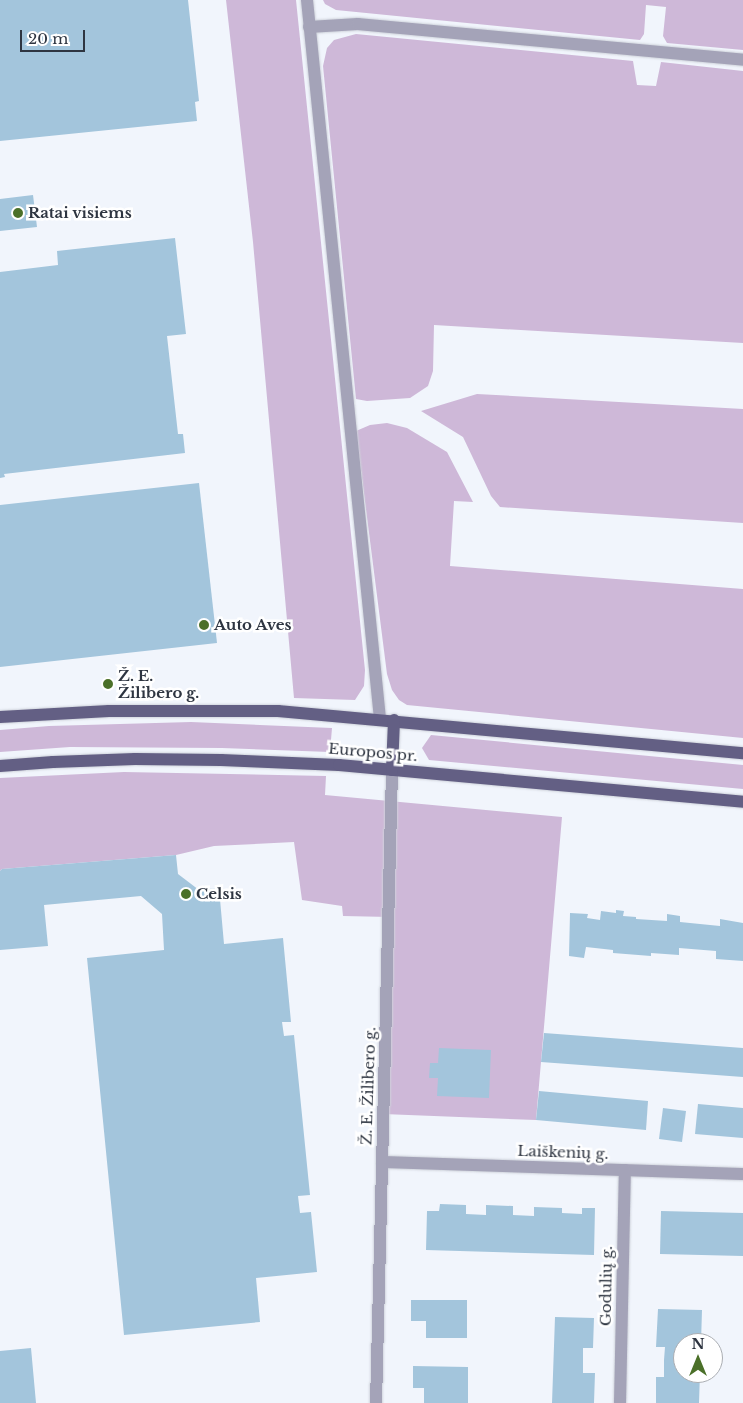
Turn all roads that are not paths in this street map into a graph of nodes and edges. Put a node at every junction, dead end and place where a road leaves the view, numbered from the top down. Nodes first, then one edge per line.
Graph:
1 (307, 0) edge
2 (309, 27) junction
3 (743, 60) edge
4 (0, 717) edge
5 (380, 719) junction
6 (394, 720) junction
7 (743, 753) edge
8 (0, 766) edge
9 (392, 770) junction
10 (743, 802) edge
11 (382, 1162) junction
12 (625, 1170) junction
13 (743, 1174) edge
14 (376, 1403) edge
15 (620, 1403) edge

1 - 2 street
2 - 3 street
2 - 5 street
4 - 5 main road
5 - 6 main road
6 - 7 main road
6 - 9 main road
8 - 9 main road, Europos pr.
9 - 10 main road, Europos pr.
9 - 11 street, Ž. E. Žilibero g.
11 - 12 street, Laiškenių g.
11 - 14 street, Ž. E. Žilibero g.
12 - 13 street, Laiškenių g.
12 - 15 street, Godulių g.

